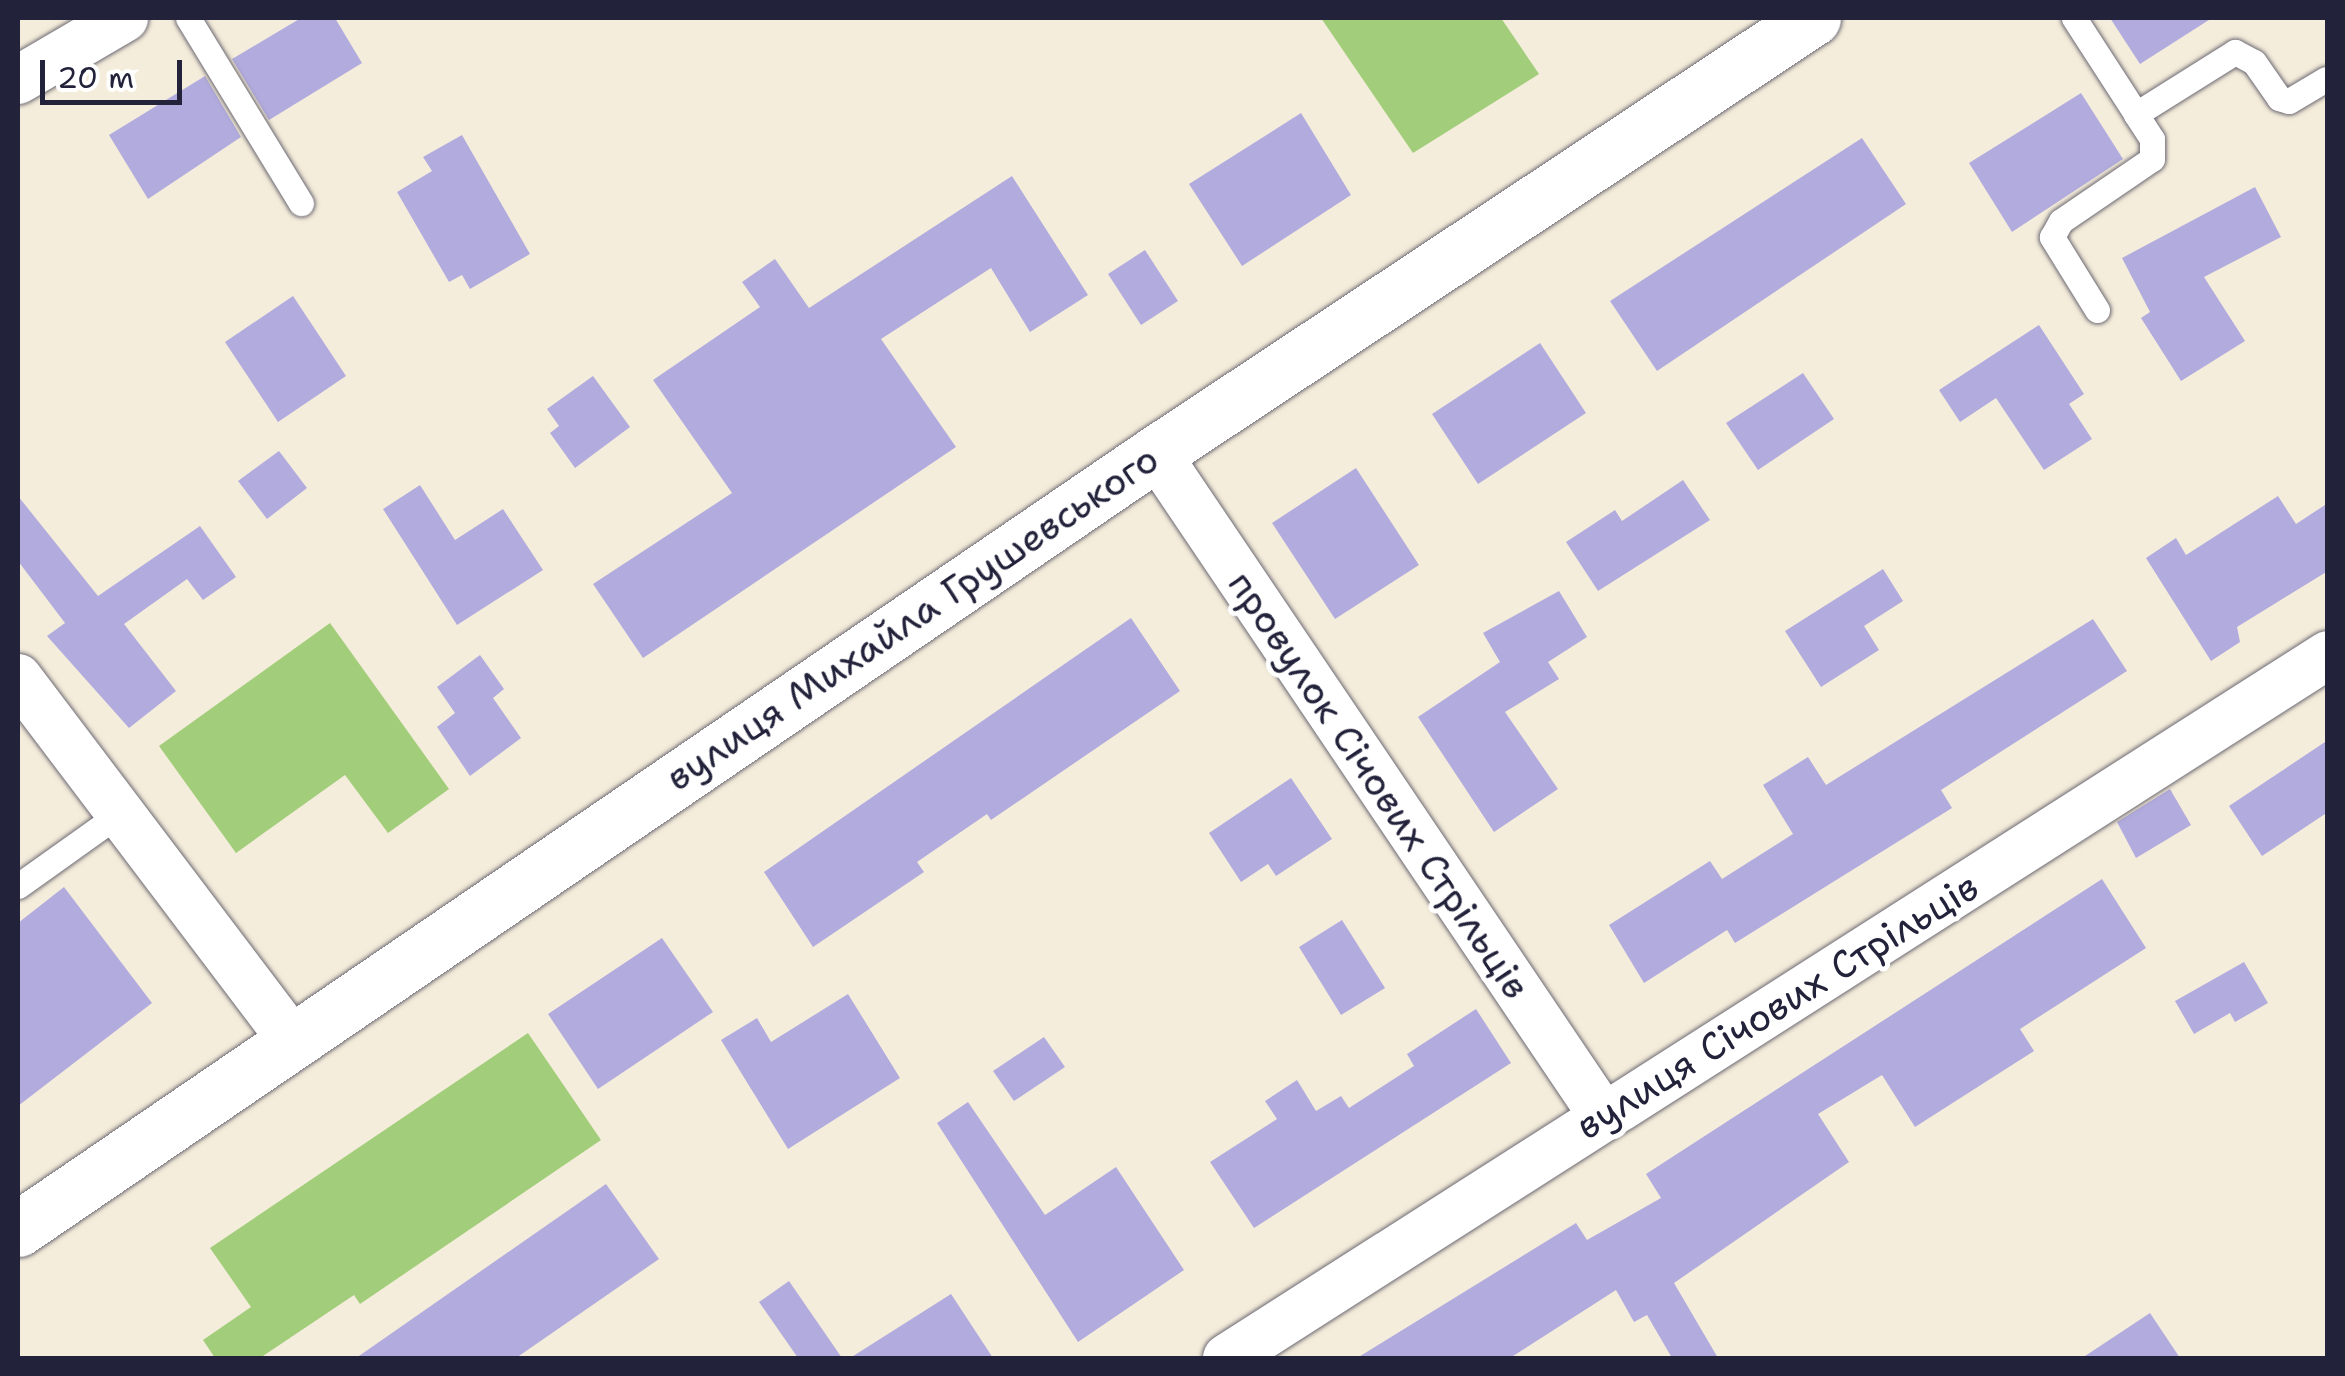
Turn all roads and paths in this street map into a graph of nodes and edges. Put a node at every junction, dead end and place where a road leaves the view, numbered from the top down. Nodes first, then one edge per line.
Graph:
1 (124, 18) edge
2 (188, 18) edge
3 (1813, 18) edge
4 (2074, 18) edge
5 (2326, 79) edge
6 (18, 80) edge
7 (2136, 114) junction
8 (301, 203) dead end
9 (2097, 310) dead end
10 (1156, 453) junction
11 (2328, 655) edge
12 (18, 678) edge
13 (123, 811) junction
14 (18, 886) edge
15 (291, 1038) junction
16 (1603, 1116) junction
17 (18, 1228) edge
18 (1227, 1358) edge

1 - 6 street
2 - 8 lane
3 - 10 street, вулиця Михайла Грушевського
4 - 7 lane
5 - 7 lane
7 - 9 lane
10 - 15 street, вулиця Михайла Грушевського
10 - 16 street, провулок Січових Стрільців
11 - 16 street, вулиця Січових Стрільців
12 - 13 street
13 - 14 lane
13 - 15 street
15 - 17 street, вулиця Михайла Грушевського
16 - 18 street, вулиця Січових Стрільців

